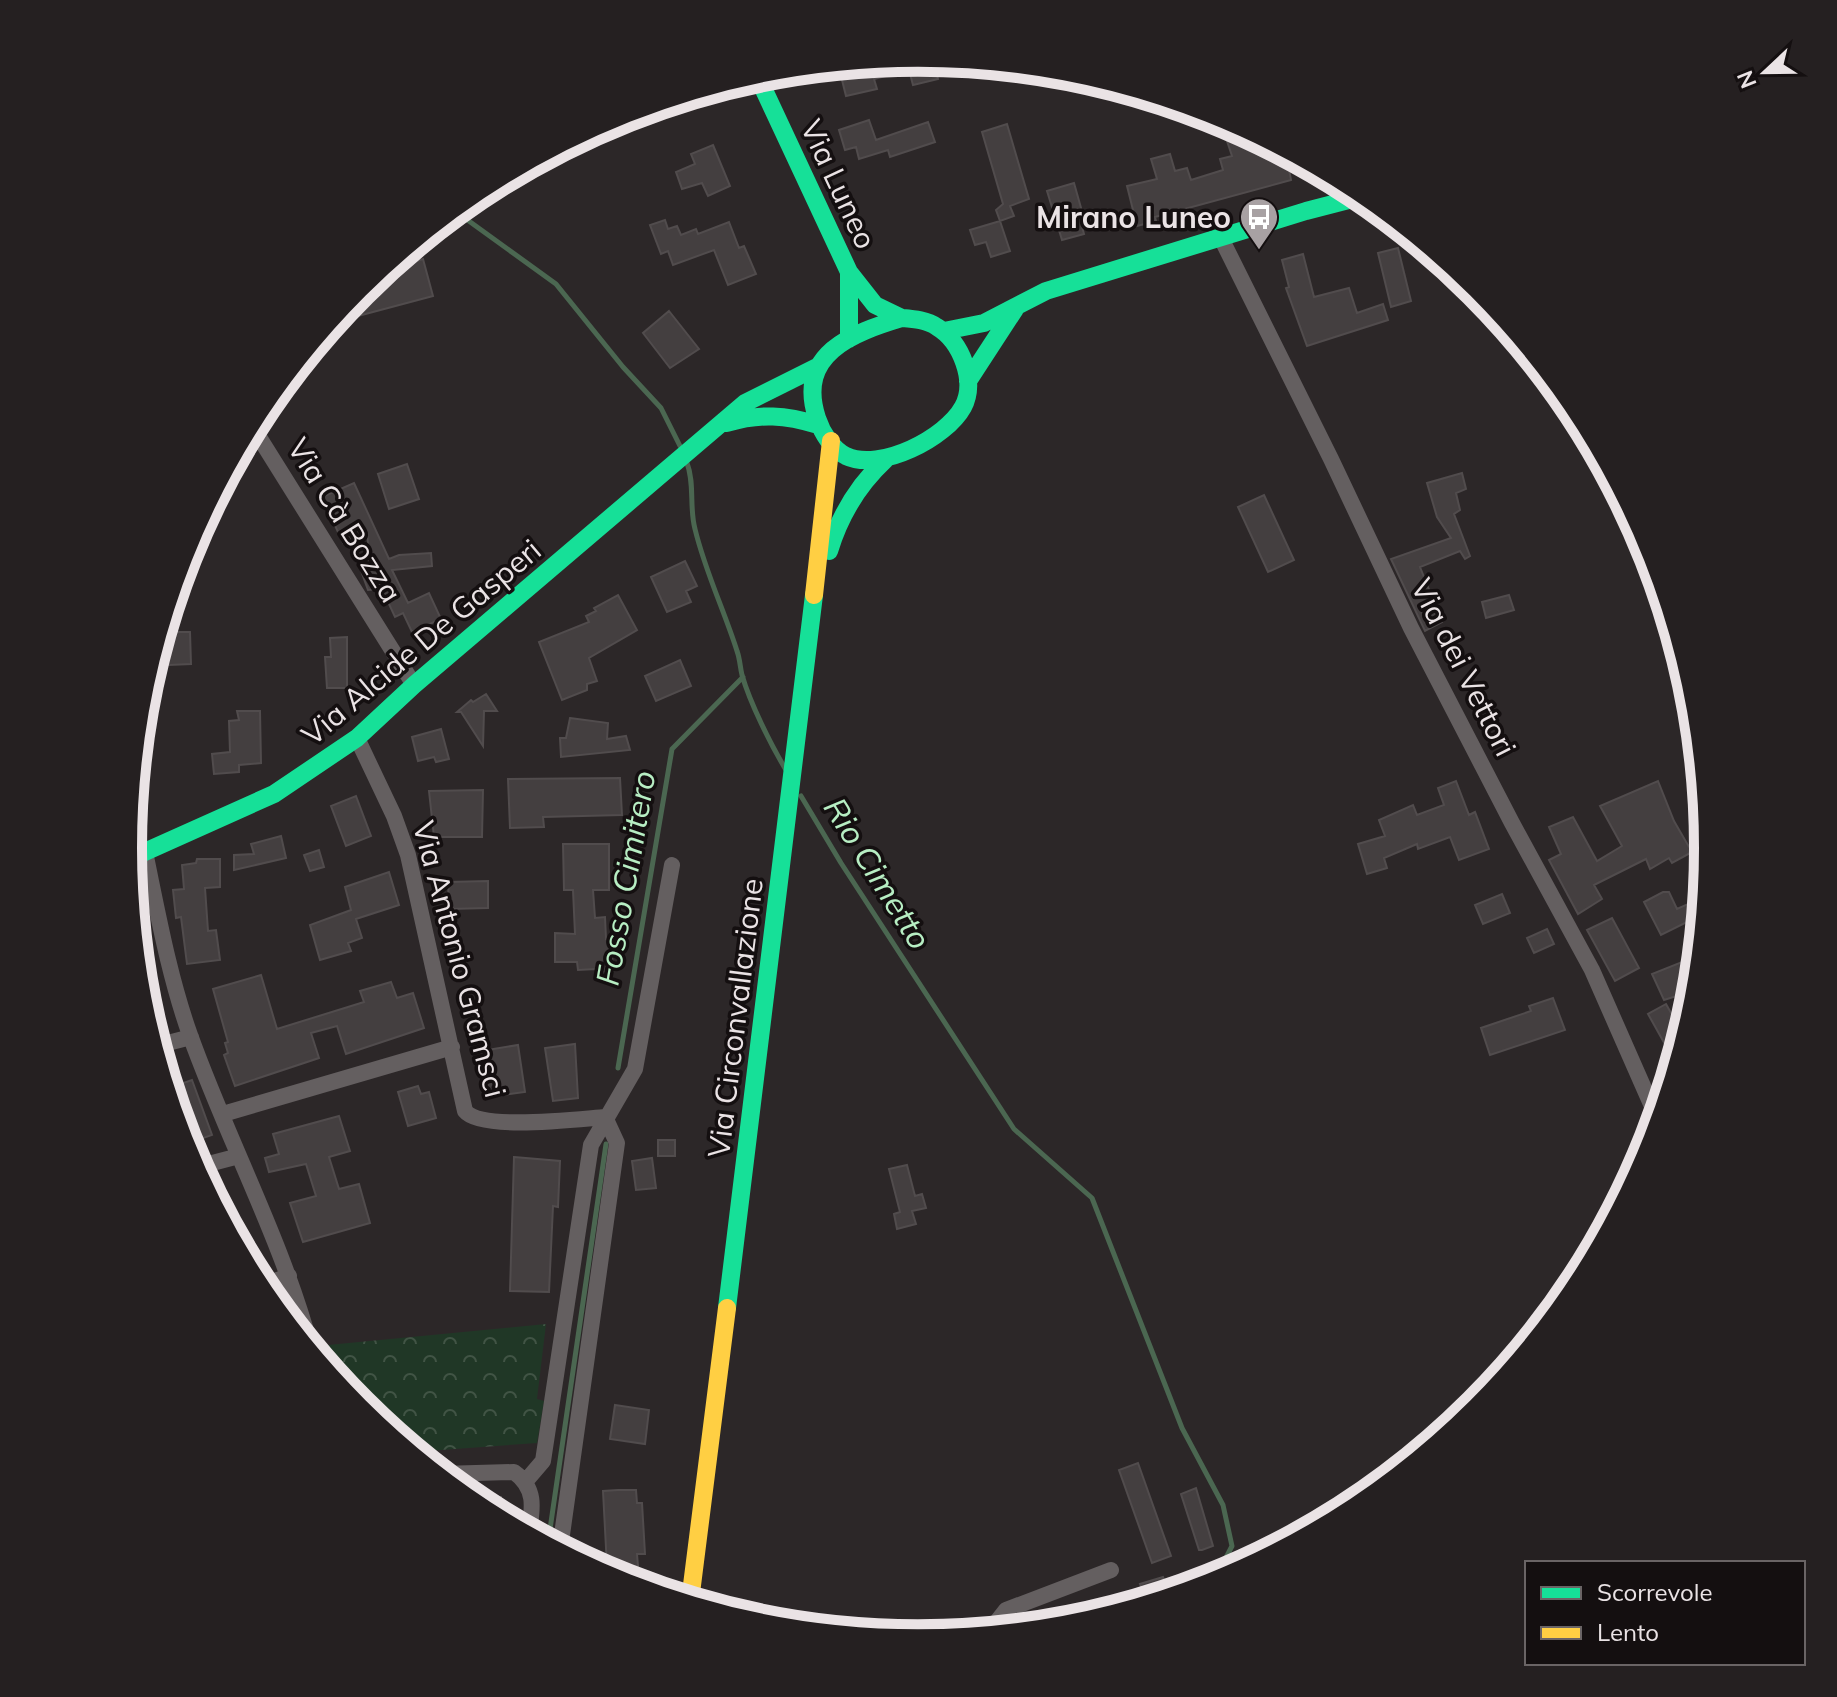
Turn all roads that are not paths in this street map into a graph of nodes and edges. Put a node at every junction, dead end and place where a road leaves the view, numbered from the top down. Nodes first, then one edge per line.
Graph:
1 (763, 88) edge
2 (1347, 201) edge
3 (1221, 238) junction
4 (849, 272) junction
5 (1017, 307) junction
6 (902, 318) junction
7 (944, 331) junction
8 (849, 339) junction
9 (819, 366) junction
10 (968, 381) junction
11 (721, 425) junction
12 (818, 425) junction
13 (260, 438) edge
14 (831, 441) junction
15 (885, 460) junction
16 (815, 599) junction
17 (414, 685) junction
18 (357, 738) junction
19 (142, 853) edge
20 (672, 865) dead end
21 (143, 878) edge
22 (191, 1037) junction
23 (167, 1043) edge
24 (452, 1047) junction
25 (1651, 1105) edge
26 (223, 1114) junction
27 (605, 1117) junction
28 (239, 1156) junction
29 (209, 1164) edge
30 (289, 1276) junction
31 (274, 1281) edge
32 (303, 1322) edge
33 (458, 1474) edge
34 (525, 1482) junction
35 (531, 1521) edge
36 (562, 1538) edge
37 (1111, 1570) dead end
38 (691, 1591) edge
39 (998, 1620) edge

1 - 4 main road, Via Luneo
2 - 3 main road
3 - 5 main road
3 - 25 street, Via dei Vettori
4 - 6 main road
4 - 8 main road
5 - 7 main road
5 - 10 main road
6 - 7 main road
6 - 8 main road
7 - 10 main road
8 - 9 main road
9 - 11 main road, Via Alcide De Gasperi
9 - 12 main road
10 - 15 main road
11 - 12 main road
11 - 17 main road, Via Alcide De Gasperi
12 - 14 main road
13 - 17 street, Via Cà Bozza
14 - 15 main road
14 - 16 main road, Via Circonvallazione
15 - 16 main road
16 - 38 main road, Via Circonvallazione
17 - 18 main road, Via Alcide De Gasperi
18 - 19 main road, Via Alcide De Gasperi
18 - 24 street, Via Antonio Gramsci
20 - 27 street
21 - 22 street
22 - 23 street
22 - 26 street
24 - 26 street
24 - 27 street, Via Antonio Gramsci
26 - 28 street
27 - 34 street
27 - 36 street
28 - 29 street
28 - 30 street
30 - 31 street
30 - 32 street
33 - 34 street
34 - 35 street
37 - 39 street

